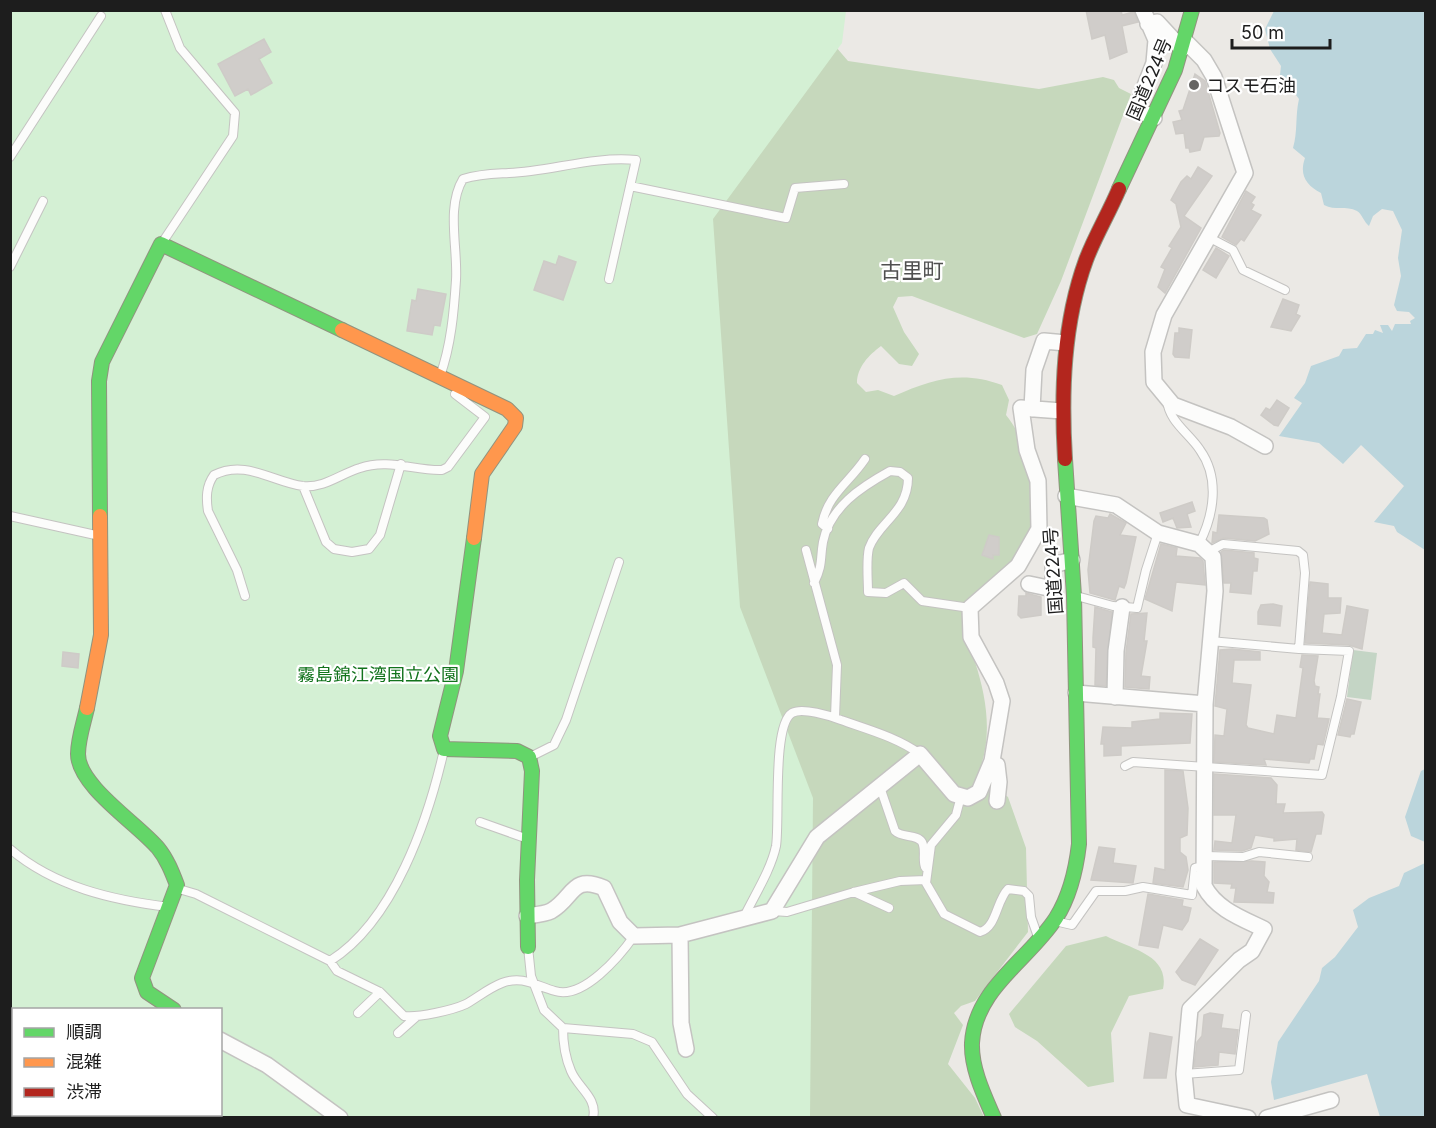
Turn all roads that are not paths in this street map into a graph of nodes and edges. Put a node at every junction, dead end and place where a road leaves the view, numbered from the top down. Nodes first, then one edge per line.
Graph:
1 (165, 10) edge
2 (1192, 10) edge
3 (101, 16) dead end
4 (1145, 17) edge
5 (1184, 45) junction
6 (1154, 118) junction
7 (10, 157) edge
8 (844, 184) dead end
9 (630, 186) junction
10 (43, 201) dead end
11 (1208, 237) junction
12 (161, 244) junction
13 (10, 267) edge
14 (609, 279) dead end
15 (1285, 291) dead end
16 (1066, 343) junction
17 (439, 377) junction
18 (453, 384) junction
19 (1167, 398) junction
20 (1032, 409) junction
21 (1062, 411) junction
22 (1265, 446) dead end
23 (865, 459) dead end
24 (401, 464) junction
25 (303, 486) junction
26 (1066, 496) junction
27 (10, 516) edge
28 (828, 529) junction
29 (1158, 533) junction
30 (100, 536) junction
31 (1203, 548) junction
32 (806, 550) dead end
33 (1072, 560) junction
34 (619, 562) dead end
35 (814, 583) junction
36 (1029, 584) dead end
37 (1074, 596) junction
38 (245, 597) dead end
39 (1122, 607) junction
40 (970, 608) junction
41 (1210, 641) junction
42 (1299, 648) junction
43 (1076, 693) junction
44 (1115, 697) junction
45 (1205, 704) junction
46 (835, 717) junction
47 (444, 749) junction
48 (920, 754) junction
49 (529, 757) junction
50 (991, 763) junction
51 (1125, 766) dead end
52 (1206, 766) junction
53 (880, 787) junction
54 (961, 796) junction
55 (997, 801) dead end
56 (480, 822) dead end
57 (529, 840) junction
58 (10, 849) edge
59 (1308, 857) dead end
60 (1205, 861) junction
61 (926, 876) junction
62 (178, 889) junction
63 (854, 892) junction
64 (170, 907) junction
65 (889, 908) dead end
66 (772, 912) junction
67 (527, 916) junction
68 (743, 919) junction
69 (1054, 920) junction
70 (680, 935) junction
71 (634, 936) junction
72 (1039, 938) junction
73 (528, 947) joint
74 (330, 961) junction
75 (534, 983) junction
76 (380, 992) junction
77 (171, 1008) edge
78 (358, 1013) dead end
79 (1246, 1015) dead end
80 (416, 1017) junction
81 (563, 1028) junction
82 (398, 1033) dead end
83 (222, 1041) edge
84 (686, 1048) dead end
85 (1184, 1074) junction
86 (1331, 1100) dead end
87 (333, 1115) edge
88 (593, 1118) edge
89 (713, 1118) edge
90 (994, 1118) edge
91 (1248, 1118) edge
92 (1267, 1118) edge

1 - 12 lane
2 - 5 main road, 国道224号
3 - 7 lane
4 - 5 street
4 - 6 street
5 - 6 main road, 国道224号
5 - 11 street
6 - 16 main road, 国道224号
8 - 9 lane
9 - 14 lane
9 - 17 lane
10 - 13 lane
11 - 15 lane
11 - 19 street
12 - 17 main road
12 - 30 main road
16 - 20 street
16 - 21 main road, 国道224号
17 - 18 main road
18 - 24 lane
18 - 47 main road
19 - 22 street
19 - 31 lane
20 - 21 street
20 - 40 street
21 - 26 main road, 国道224号
23 - 28 lane
24 - 25 lane
24 - 25 lane
25 - 38 lane
26 - 29 street
26 - 33 main road, 国道224号
27 - 30 lane
28 - 35 lane
28 - 40 lane
29 - 31 street
29 - 39 lane
30 - 62 main road
31 - 41 street
31 - 42 lane
32 - 35 lane
33 - 36 street
33 - 37 main road, 国道224号
34 - 49 lane
35 - 46 lane
37 - 39 lane
37 - 43 main road, 国道224号
39 - 44 street
40 - 50 street
41 - 42 lane
41 - 45 street
42 - 52 lane
43 - 44 street
43 - 69 main road, 国道224号
44 - 45 street
45 - 52 street
46 - 48 lane
46 - 68 lane
47 - 49 main road
47 - 74 lane
48 - 53 street
48 - 54 street
49 - 57 main road
50 - 54 street
50 - 55 street
51 - 52 lane
52 - 60 street
53 - 61 lane
53 - 66 street
54 - 61 lane
56 - 57 lane
57 - 67 main road
58 - 64 lane
59 - 60 lane
60 - 69 lane
60 - 85 street
61 - 63 lane
61 - 72 lane
62 - 64 main road
62 - 74 lane
63 - 65 lane
63 - 66 lane
64 - 77 main road
66 - 68 street
67 - 71 street
67 - 73 main road
68 - 70 street
69 - 72 main road, 国道224号
70 - 71 street
70 - 84 street
71 - 75 lane
72 - 90 main road, 国道224号
73 - 75 lane
74 - 76 lane
75 - 80 lane
75 - 81 lane
76 - 78 lane
76 - 80 lane
79 - 85 lane
80 - 82 lane
81 - 88 lane
81 - 89 lane
83 - 87 street
85 - 91 street
86 - 92 street

